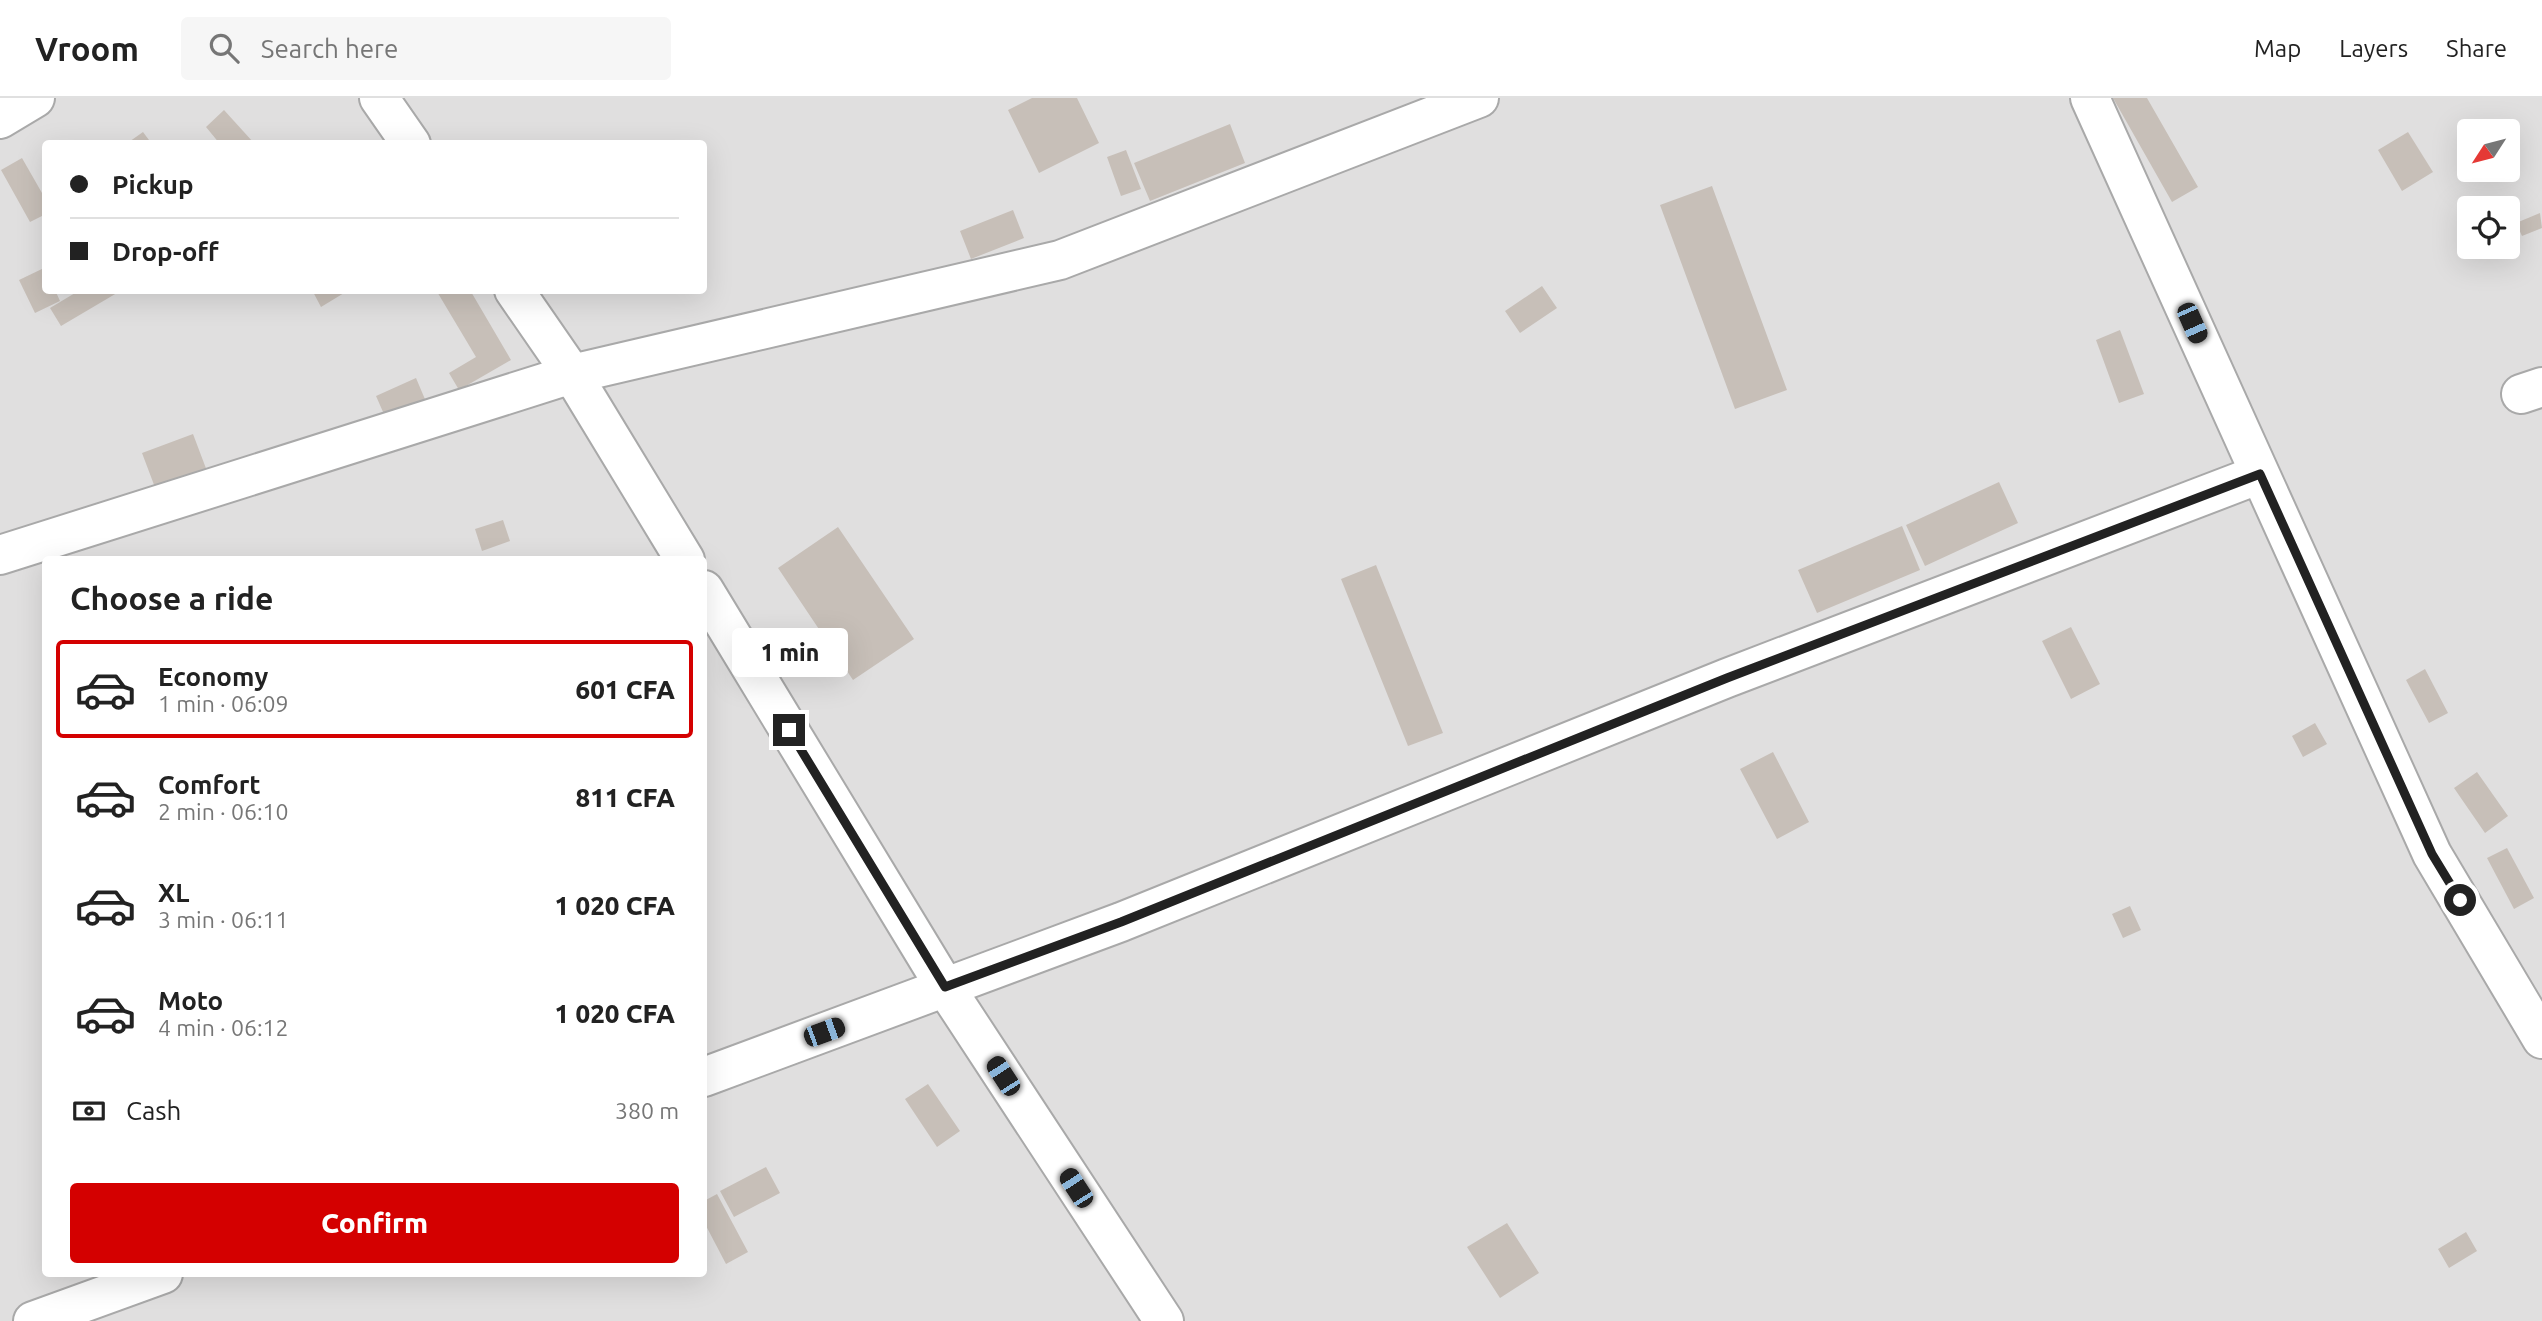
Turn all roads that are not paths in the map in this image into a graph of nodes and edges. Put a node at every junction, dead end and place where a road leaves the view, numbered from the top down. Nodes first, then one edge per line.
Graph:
1 (35, 98) edge
2 (379, 98) edge
3 (1479, 98) edge
4 (2090, 98) edge
5 (0, 119) edge
6 (408, 140) edge
7 (517, 294) edge
8 (572, 374) junction
9 (2260, 474) junction
10 (0, 555) edge
11 (683, 556) edge
12 (707, 595) edge
13 (945, 987) junction
14 (2542, 1039) edge
15 (707, 1076) edge
16 (155, 1277) edge
17 (33, 1321) edge
18 (1164, 1321) edge

1 - 5 street
2 - 6 street
3 - 8 street
4 - 9 street
7 - 8 street
8 - 10 street
8 - 11 street
9 - 13 street
9 - 14 street
12 - 13 street
13 - 15 street
13 - 18 street
16 - 17 street

